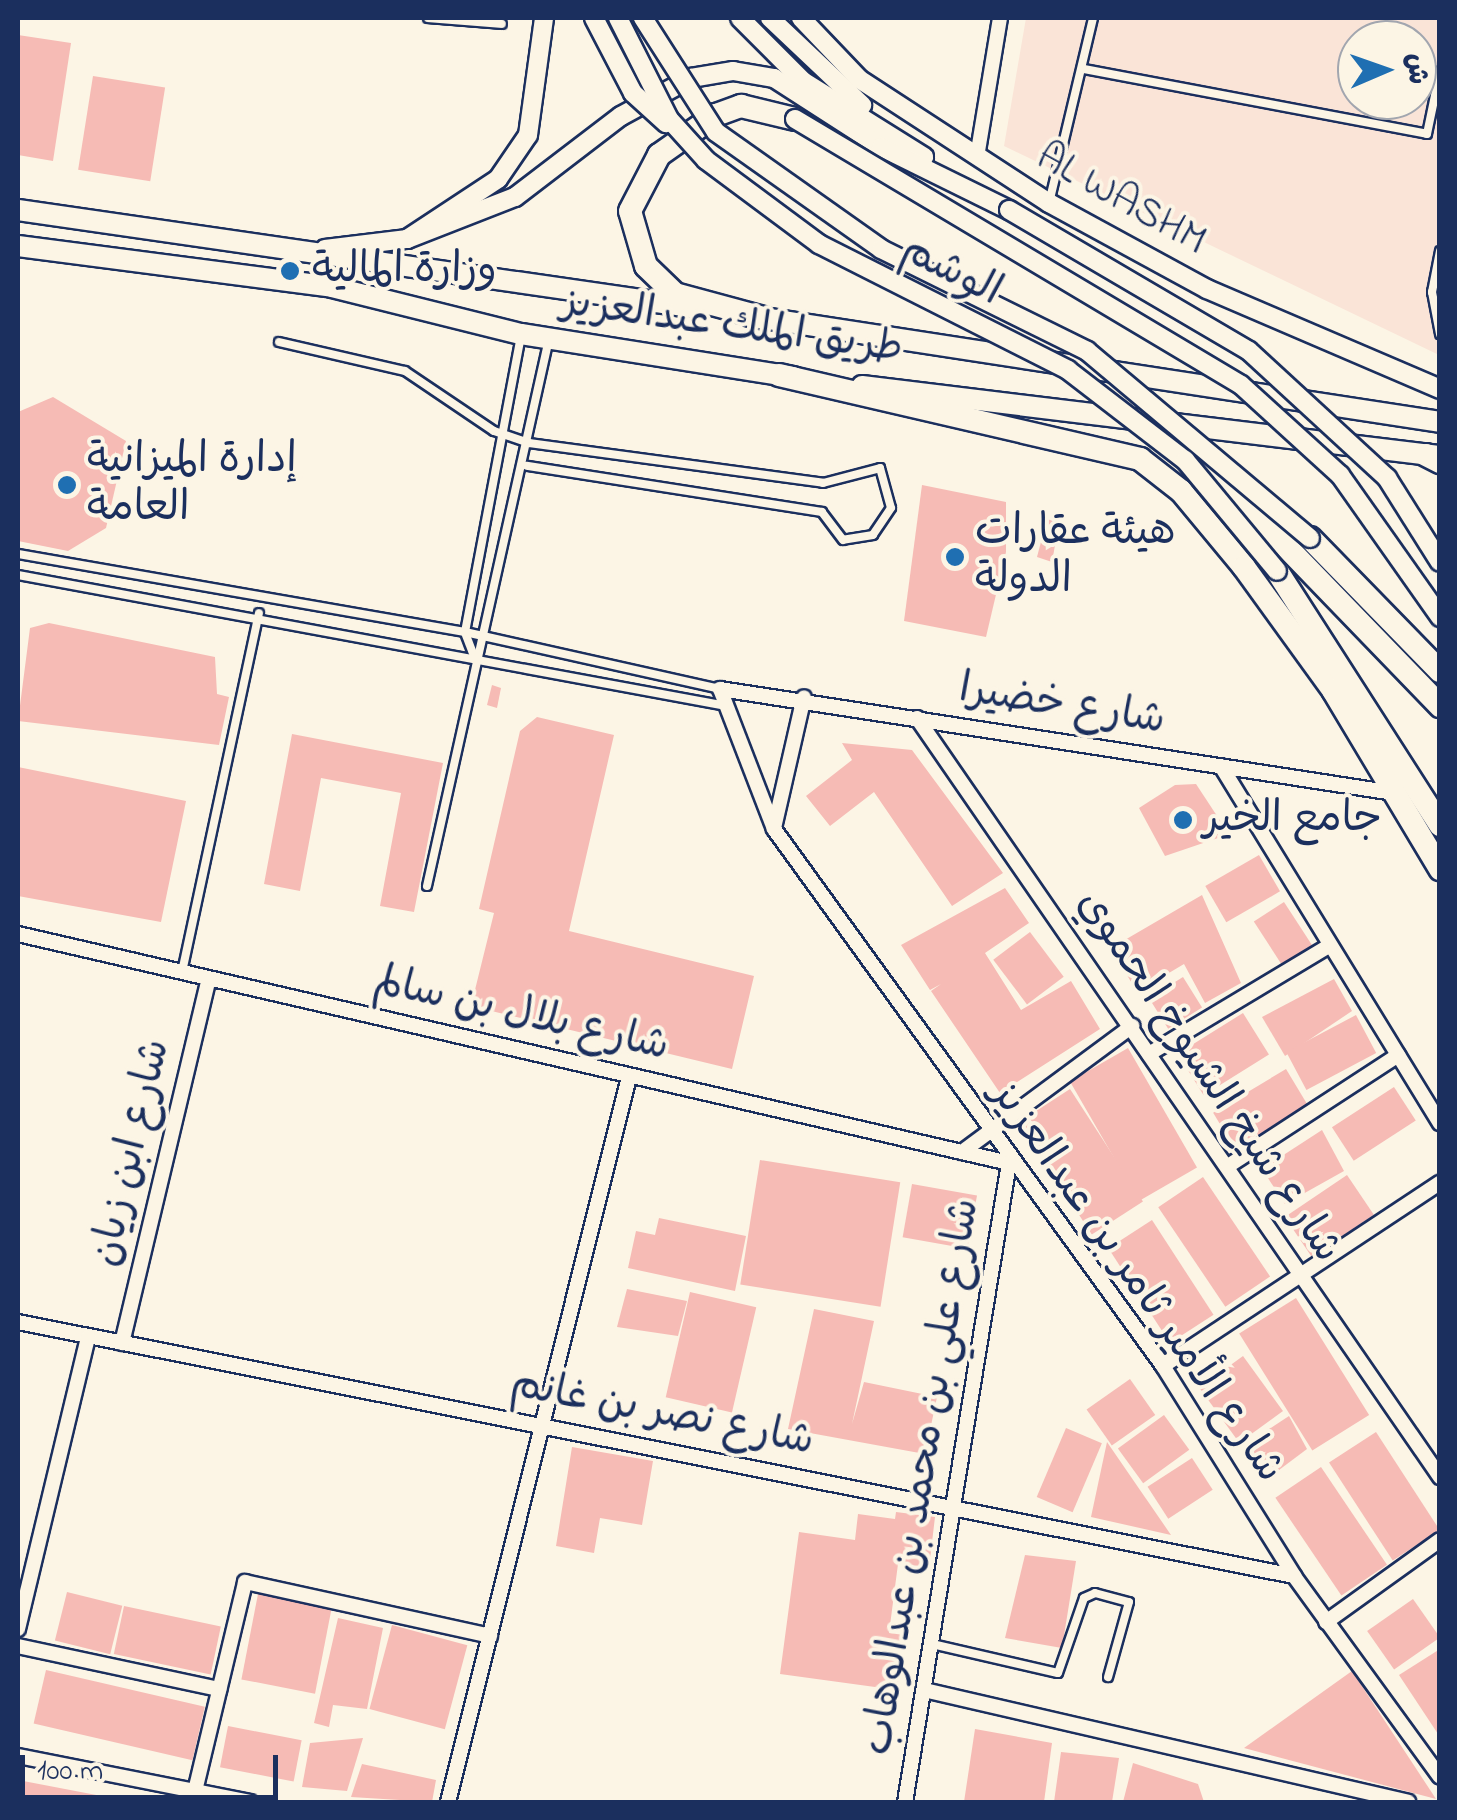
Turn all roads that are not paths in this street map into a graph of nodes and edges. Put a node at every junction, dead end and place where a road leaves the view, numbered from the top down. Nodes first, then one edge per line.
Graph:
1 (428, 18) edge
2 (544, 18) edge
3 (594, 18) edge
4 (618, 18) edge
5 (643, 18) edge
6 (740, 18) edge
7 (770, 18) edge
8 (801, 18) edge
9 (1000, 18) edge
10 (1093, 18) edge
11 (502, 24) dead end
12 (1084, 68) junction
13 (1440, 71) edge
14 (795, 119) joint
15 (977, 157) junction
16 (706, 160) junction
17 (1049, 203) junction
18 (18, 210) edge
19 (1010, 210) junction
20 (406, 239) junction
21 (18, 246) edge
22 (305, 250) junction
23 (1440, 251) edge
24 (764, 318) junction
25 (521, 334) junction
26 (1440, 334) edge
27 (549, 338) junction
28 (279, 342) dead end
29 (779, 376) junction
30 (1440, 389) edge
31 (1440, 422) edge
32 (501, 432) junction
33 (529, 442) junction
34 (1435, 458) edge
35 (1185, 460) junction
36 (527, 466) junction
37 (1310, 538) joint
38 (18, 554) edge
39 (1440, 562) edge
40 (1278, 571) joint
41 (18, 575) edge
42 (259, 613) junction
43 (1440, 617) edge
44 (465, 632) junction
45 (487, 638) junction
46 (474, 656) junction
47 (1440, 671) edge
48 (720, 689) junction
49 (804, 696) junction
50 (721, 706) junction
51 (1440, 706) edge
52 (917, 718) junction
53 (1221, 766) junction
54 (1394, 794) junction
55 (1440, 825) edge
56 (774, 829) junction
57 (1440, 868) edge
58 (427, 886) dead end
59 (18, 934) edge
60 (1329, 946) junction
61 (182, 972) junction
62 (209, 978) junction
63 (1132, 1026) junction
64 (1148, 1054) junction
65 (1398, 1055) junction
66 (629, 1077) junction
67 (1440, 1123) edge
68 (988, 1131) junction
69 (962, 1152) junction
70 (1009, 1163) junction
71 (1228, 1166) junction
72 (1440, 1183) edge
73 (1300, 1274) junction
74 (18, 1322) edge
75 (88, 1337) junction
76 (122, 1343) junction
77 (1163, 1366) junction
78 (542, 1428) junction
79 (1440, 1477) edge
80 (956, 1504) junction
81 (1440, 1540) edge
82 (1294, 1576) junction
83 (1326, 1622) junction
84 (18, 1629) edge
85 (490, 1636) junction
86 (932, 1644) junction
87 (18, 1646) edge
88 (1108, 1677) dead end
89 (219, 1689) junction
90 (924, 1690) junction
91 (18, 1756) edge
92 (1440, 1777) edge
93 (196, 1791) junction
94 (218, 1799) edge
95 (251, 1802) edge
96 (448, 1802) edge
97 (905, 1802) edge
98 (1408, 1802) edge

1 - 11 lane
2 - 20 street
3 - 16 street, bridge
4 - 16 street, الوشم, bridge
5 - 37 street, bridge
6 - 19 street, الوشم
7 - 19 street, AL WASHM
8 - 15 street, AL WASHM
9 - 15 street
10 - 12 lane
12 - 13 lane
12 - 17 lane
14 - 24 main road
14 - 43 street, bridge
15 - 17 street, AL WASHM
16 - 35 street, الوشم, bridge
17 - 30 street, AL WASHM
18 - 22 main road, طريق الملك عبدالعزيز
19 - 20 street
19 - 39 street, bridge
20 - 22 street
21 - 25 main road, طريق الملك عبدالعزيز
22 - 24 main road, طريق الملك عبدالعزيز
23 - 26 lane
24 - 31 main road, طريق الملك عبدالعزيز
25 - 27 main road, طريق الملك عبدالعزيز
25 - 32 lane
27 - 29 main road, طريق الملك عبدالعزيز
27 - 33 lane
28 - 32 lane
29 - 34 main road, طريق الملك عبدالعزيز
29 - 54 main road
32 - 33 lane
32 - 44 lane
33 - 36 lane
33 - 36 lane
35 - 40 street, الوشم, bridge
35 - 51 main road
36 - 45 lane
37 - 47 main road
38 - 44 lane
40 - 55 main road
41 - 42 lane
42 - 46 lane
42 - 61 lane
44 - 45 lane
44 - 46 lane
45 - 46 lane
45 - 48 lane
46 - 50 lane
46 - 58 lane
48 - 49 street, شارع خضيرا
48 - 50 street, شارع الأمير ثامر بن عبدالعزيز
49 - 52 street, شارع خضيرا
49 - 56 street
50 - 56 street, شارع الأمير ثامر بن عبدالعزيز
52 - 53 street, شارع خضيرا
52 - 63 street, شارع شيخ الشيوخ الحموي
53 - 54 street, شارع خضيرا
53 - 60 street
54 - 57 main road
56 - 68 street, شارع الأمير ثامر بن عبدالعزيز
59 - 61 street, شارع بلال بن سالم
60 - 64 street
60 - 65 street
61 - 62 street, شارع بلال بن سالم
62 - 66 street, شارع بلال بن سالم
62 - 76 street, شارع ابن زيان
63 - 64 street, شارع شيخ الشيوخ الحموي
63 - 68 street
64 - 71 street, شارع شيخ الشيوخ الحموي
65 - 67 street
65 - 71 street
66 - 69 street, شارع بلال بن سالم
66 - 78 street
68 - 69 street
68 - 70 street, شارع الأمير ثامر بن عبدالعزيز
69 - 70 street, شارع بلال بن سالم
70 - 77 street, شارع الأمير ثامر بن عبدالعزيز
70 - 80 street, شارع علي بن محمد بن عبدالوهاب
71 - 73 street, شارع شيخ الشيوخ الحموي
72 - 73 street
73 - 77 street
73 - 79 street, شارع شيخ الشيوخ الحموي
74 - 75 street, شارع نصر بن غانم
75 - 76 street, شارع نصر بن غانم
75 - 84 street
76 - 78 street, شارع نصر بن غانم
77 - 82 street, شارع الأمير ثامر بن عبدالعزيز
78 - 80 street, شارع نصر بن غانم
78 - 85 street
80 - 82 street, شارع نصر بن غانم
80 - 86 street, شارع علي بن محمد بن عبدالوهاب
81 - 83 street
82 - 83 street, شارع الأمير ثامر بن عبدالعزيز
83 - 92 street, شارع الأمير ثامر بن عبدالعزيز
85 - 89 street
85 - 96 street
86 - 88 lane
86 - 90 street, شارع علي بن محمد بن عبدالوهاب
87 - 89 street
89 - 93 street
90 - 97 street, شارع علي بن محمد بن عبدالوهاب
90 - 98 street
91 - 93 street
93 - 94 street
94 - 95 street

